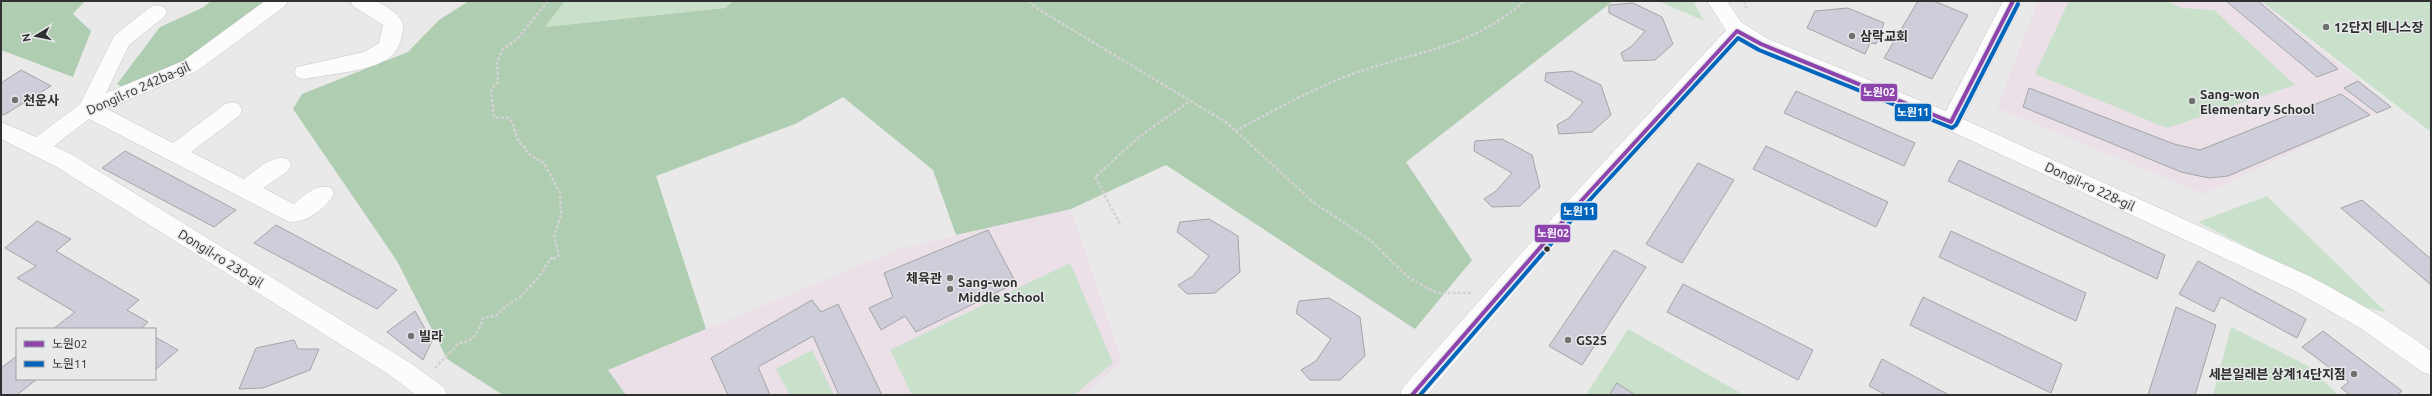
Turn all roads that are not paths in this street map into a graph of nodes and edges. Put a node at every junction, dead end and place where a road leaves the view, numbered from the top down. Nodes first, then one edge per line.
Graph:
1 (278, 1) edge
2 (360, 1) edge
3 (1717, 1) edge
4 (2013, 1) edge
5 (157, 12) dead end
6 (1737, 31) junction
7 (304, 72) dead end
8 (88, 109) junction
9 (232, 110) dead end
10 (1951, 122) junction
11 (5, 137) edge
12 (37, 148) junction
13 (174, 152) junction
14 (280, 165) dead end
15 (244, 189) junction
16 (323, 194) dead end
17 (2431, 365) edge
18 (435, 395) edge
19 (1412, 395) edge

1 - 8 street, Dongil-ro 242ba-gil
2 - 7 street
3 - 6 street, Dongil-ro 228-gil
4 - 10 street
5 - 8 street
6 - 10 street, Dongil-ro 228-gil
6 - 19 street
8 - 12 street, Dongil-ro 242ba-gil
8 - 13 street
9 - 13 street
10 - 17 street, Dongil-ro 228-gil
11 - 12 street, Dongil-ro 230-gil
12 - 18 street, Dongil-ro 230-gil
13 - 15 street
14 - 15 street
15 - 16 street

